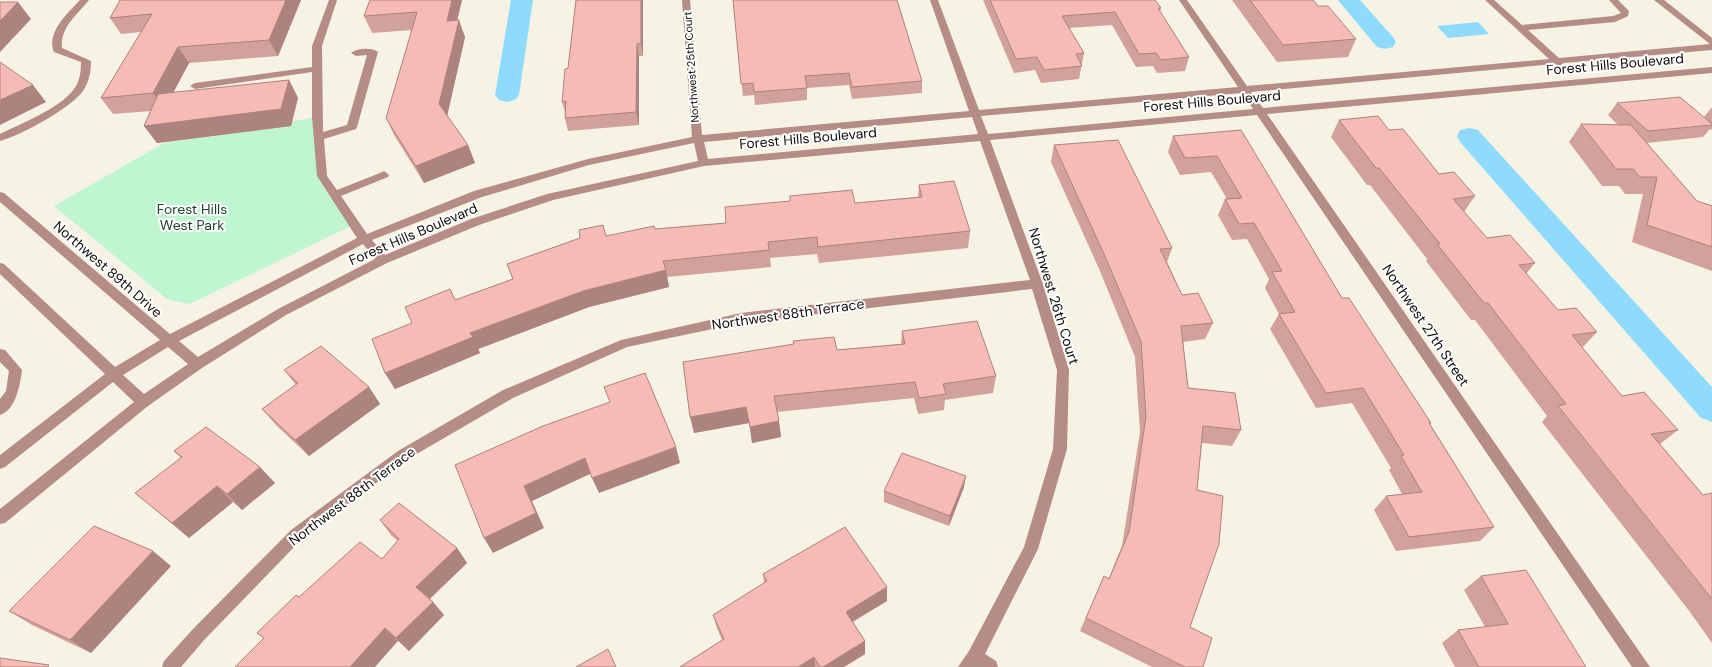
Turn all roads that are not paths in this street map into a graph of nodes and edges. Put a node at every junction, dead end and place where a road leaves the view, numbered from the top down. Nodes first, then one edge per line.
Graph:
1 (85, 0) edge
2 (334, 0) edge
3 (686, 0) edge
4 (934, 0) edge
5 (1183, 0) edge
6 (1489, 0) edge
7 (1613, 0) edge
8 (1658, 0) edge
9 (1521, 28) junction
10 (1712, 42) edge
11 (1712, 47) edge
12 (356, 53) dead end
13 (1559, 63) junction
14 (316, 69) junction
15 (1712, 70) edge
16 (195, 86) dead end
17 (1246, 90) junction
18 (1262, 112) junction
19 (975, 113) junction
20 (318, 137) junction
21 (984, 137) junction
22 (0, 138) edge
23 (698, 139) junction
24 (704, 163) junction
25 (384, 175) dead end
26 (334, 195) junction
27 (0, 196) edge
28 (364, 239) junction
29 (383, 260) junction
30 (0, 267) edge
31 (1037, 284) junction
32 (168, 341) junction
33 (0, 354) edge
34 (197, 364) junction
35 (114, 374) junction
36 (144, 402) junction
37 (0, 410) edge
38 (0, 463) edge
39 (0, 518) edge
40 (971, 662) edge
41 (170, 667) edge
42 (990, 667) edge
43 (1642, 667) edge

1 - 22 street
2 - 14 street
3 - 23 street, Northwest 25th Court
4 - 19 street, Northwest 26th Court
5 - 17 street, Northwest 27th Street
6 - 9 street
7 - 9 street
8 - 10 street
9 - 13 street
11 - 13 street, Forest Hills Boulevard
12 - 20 street
13 - 17 street, Forest Hills Boulevard
14 - 16 street
14 - 20 street
15 - 18 street, Forest Hills Boulevard
17 - 18 street, Northwest 27th Street
17 - 19 street, Forest Hills Boulevard
18 - 21 street, Forest Hills Boulevard
18 - 43 street, Northwest 27th Street
19 - 21 street, Northwest 26th Court
19 - 23 street, Forest Hills Boulevard
20 - 26 street
21 - 24 street, Forest Hills Boulevard
21 - 31 street, Northwest 26th Court
23 - 24 street, Northwest 25th Court
23 - 28 street, Forest Hills Boulevard
24 - 29 street, Forest Hills Boulevard
25 - 26 street
26 - 28 street
27 - 32 street, Northwest 89th Drive
28 - 29 street
28 - 32 street, Forest Hills Boulevard
29 - 34 street, Forest Hills Boulevard
30 - 35 street
31 - 40 street, Northwest 26th Court
31 - 41 street, Northwest 88th Terrace
32 - 34 street, Northwest 89th Drive
32 - 35 street, Forest Hills Boulevard
33 - 37 street
34 - 36 street, Forest Hills Boulevard
35 - 36 street
35 - 38 street, Forest Hills Boulevard
36 - 39 street, Forest Hills Boulevard
40 - 42 street

